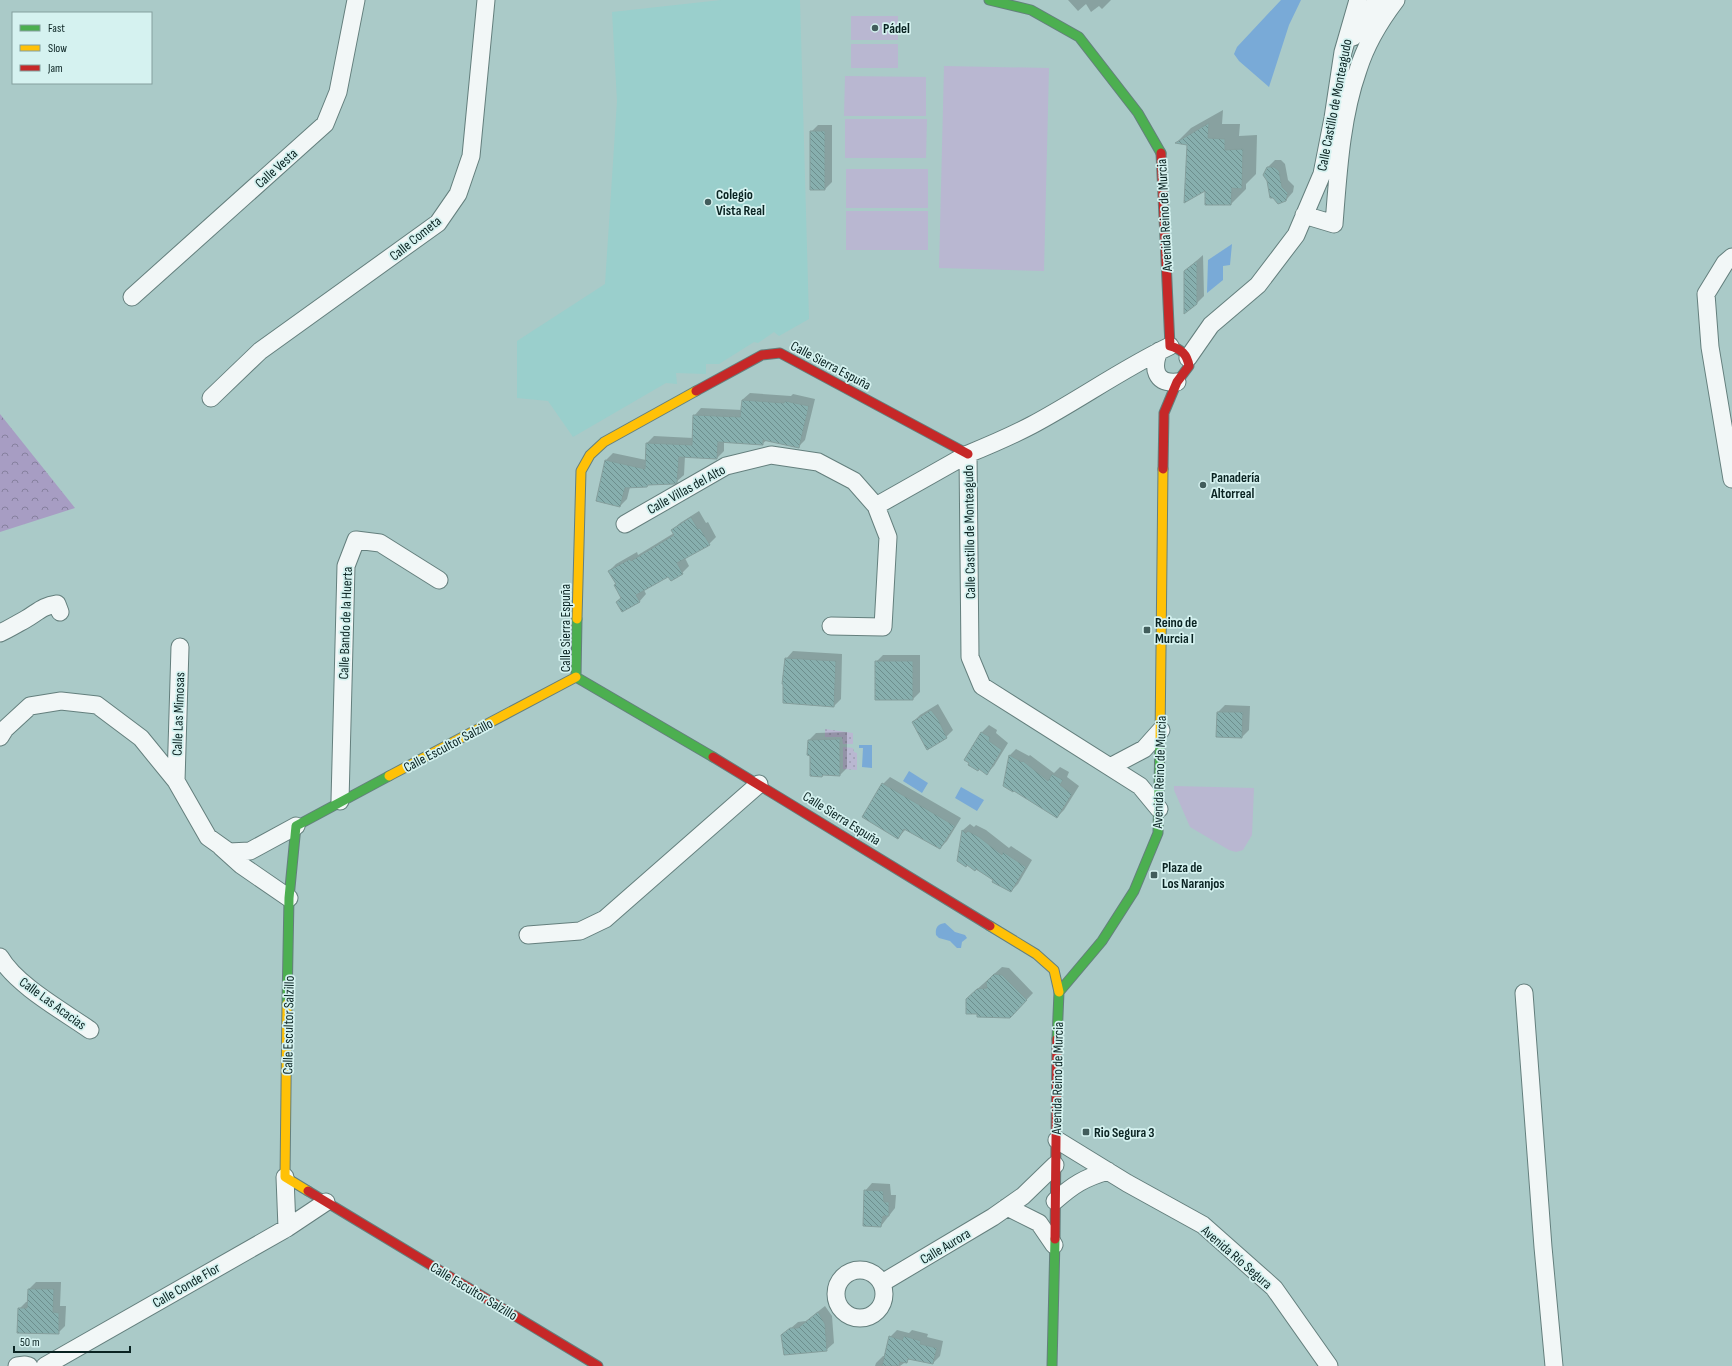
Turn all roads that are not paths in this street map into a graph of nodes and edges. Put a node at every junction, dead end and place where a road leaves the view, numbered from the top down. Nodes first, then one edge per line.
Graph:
1 (356, 0) edge
2 (486, 0) edge
3 (989, 0) edge
4 (1358, 0) edge
5 (1377, 0) edge
6 (1396, 0) edge
7 (1343, 52) junction
8 (1304, 215) junction
9 (1732, 257) edge
10 (132, 297) dead end
11 (1165, 348) junction
12 (1188, 358) junction
13 (1169, 381) junction
14 (211, 398) dead end
15 (1164, 413) joint
16 (968, 454) junction
17 (1732, 479) edge
18 (876, 506) junction
19 (625, 524) dead end
20 (439, 580) dead end
21 (60, 612) dead end
22 (831, 626) dead end
23 (0, 633) edge
24 (180, 647) dead end
25 (576, 677) junction
26 (1160, 730) junction
27 (0, 737) edge
28 (1110, 767) junction
29 (176, 781) junction
30 (759, 784) junction
31 (340, 802) junction
32 (1159, 809) junction
33 (296, 826) junction
34 (220, 846) junction
35 (289, 898) junction
36 (528, 935) dead end
37 (0, 957) edge
38 (1059, 992) junction
39 (1524, 993) dead end
40 (90, 1030) dead end
41 (1057, 1140) junction
42 (1055, 1165) junction
43 (1108, 1171) junction
44 (285, 1177) junction
45 (1055, 1201) junction
46 (326, 1202) junction
47 (1007, 1207) junction
48 (287, 1228) junction
49 (1054, 1245) junction
50 (882, 1283) dead end
51 (17, 1366) edge
52 (29, 1366) edge
53 (45, 1366) edge
54 (598, 1366) edge
55 (1052, 1366) edge
56 (1329, 1366) edge
57 (1554, 1366) edge

1 - 10 street, Calle Vesta
2 - 14 street, Calle Cometa
3 - 11 street, Avenida Reino de Murcia
4 - 7 street, Calle Castillo de Monteagudo
5 - 7 street
6 - 8 street
7 - 8 street, Calle Castillo de Monteagudo
8 - 12 street, Calle Castillo de Monteagudo
9 - 17 street
11 - 12 street
11 - 13 street, Avenida Reino de Murcia
11 - 16 street, Calle Castillo de Monteagudo
12 - 13 street
13 - 15 street, Avenida Reino de Murcia
15 - 26 street, Avenida Reino de Murcia
16 - 18 street
16 - 25 street, Calle Sierra Espuña
16 - 28 street, Calle Castillo de Monteagudo
18 - 19 street, Calle Villas del Alto
18 - 22 street
20 - 31 street, Calle Bando de la Huerta
21 - 23 street
24 - 29 street, Calle Las Mimosas
25 - 30 street, Calle Sierra Espuña
25 - 31 street, Calle Escultor Salzillo
26 - 28 street
26 - 32 street, Avenida Reino de Murcia
27 - 29 street
28 - 32 street, Calle Castillo de Monteagudo
29 - 34 street
30 - 36 street
30 - 38 street, Calle Sierra Espuña
31 - 33 street, Calle Escultor Salzillo
32 - 38 street, Avenida Reino de Murcia
33 - 34 street
33 - 35 street, Calle Escultor Salzillo
34 - 35 street
35 - 44 street, Calle Escultor Salzillo
37 - 40 street, Calle Las Acacias
38 - 41 street, Avenida Reino de Murcia
39 - 57 street
41 - 42 street, Avenida Reino de Murcia
41 - 43 street, Avenida Río Segura
42 - 45 street, Avenida Reino de Murcia
42 - 47 street, Calle Aurora
43 - 45 street
43 - 56 street, Avenida Río Segura
44 - 46 street, Calle Escultor Salzillo
44 - 48 street
45 - 49 street, Avenida Reino de Murcia
46 - 48 street, Calle Conde Flor
46 - 54 street, Calle Escultor Salzillo
47 - 49 street
47 - 50 street, Calle Aurora
48 - 53 street, Calle Conde Flor
49 - 55 street, Avenida Reino de Murcia
51 - 52 street

